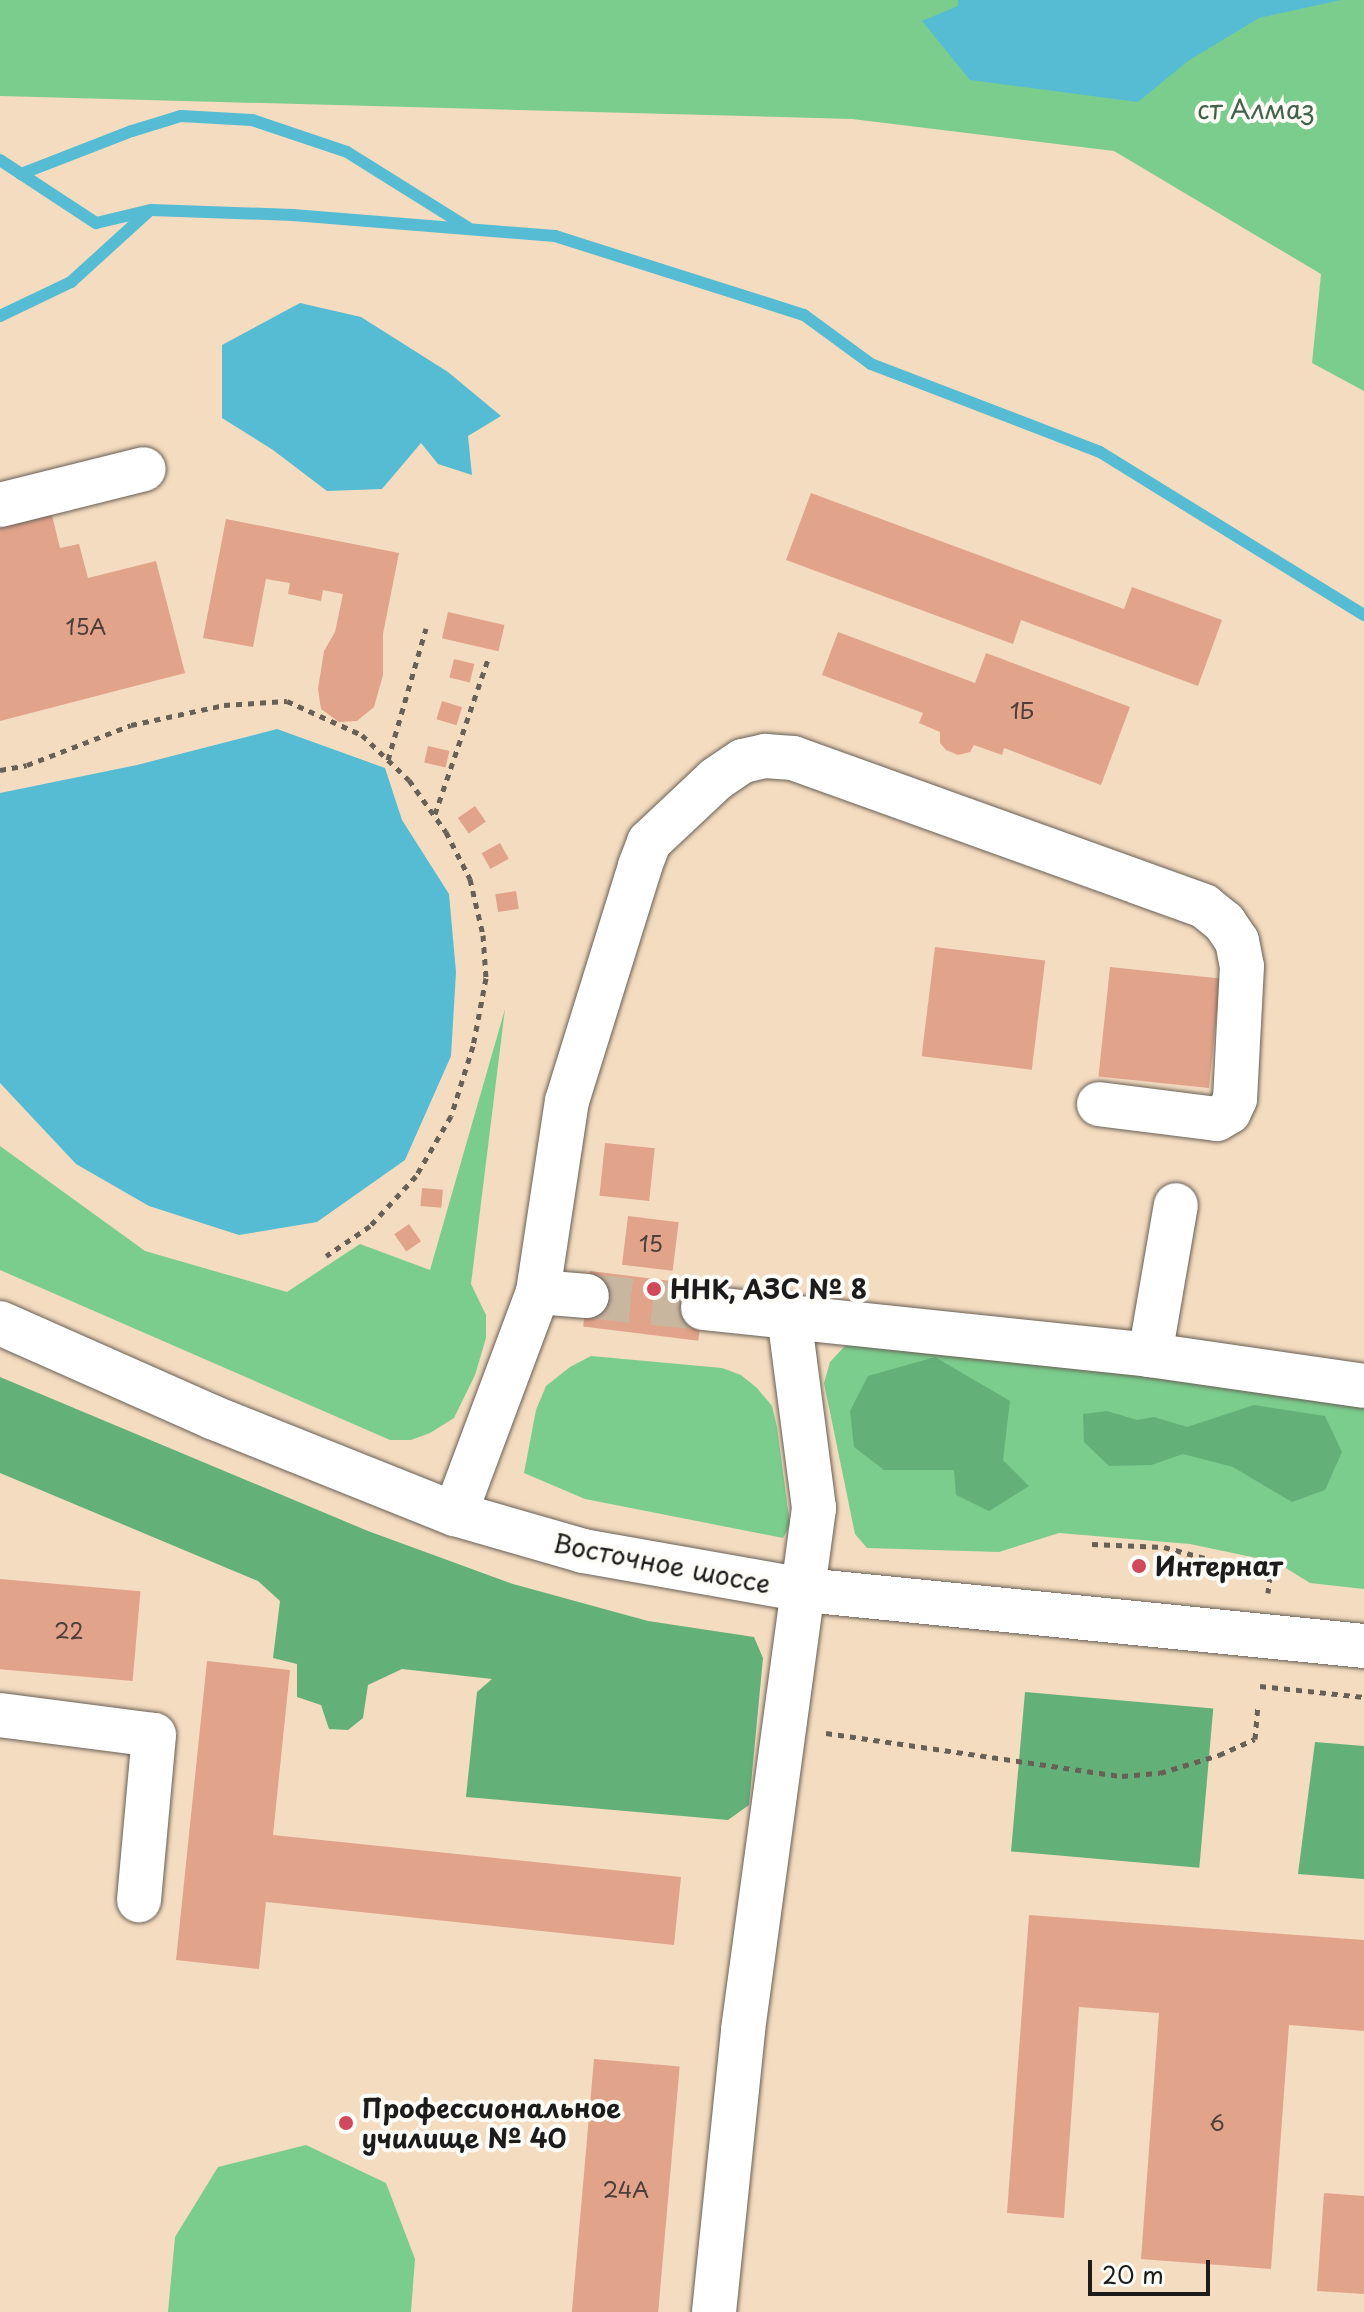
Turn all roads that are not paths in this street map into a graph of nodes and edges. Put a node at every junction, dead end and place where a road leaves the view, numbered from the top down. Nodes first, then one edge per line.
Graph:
1 (144, 469) dead end
2 (0, 505) edge
3 (1099, 1104) dead end
4 (1176, 1205) dead end
5 (538, 1292) junction
6 (587, 1296) tunnel mouth
7 (703, 1308) tunnel mouth
8 (789, 1315) junction
9 (0, 1323) edge
10 (1150, 1355) junction
11 (1364, 1386) edge
12 (455, 1514) junction
13 (805, 1590) junction
14 (1364, 1646) edge
15 (0, 1715) edge
16 (139, 1900) dead end
17 (714, 2312) edge

1 - 2 main road
3 - 5 main road
4 - 10 main road
5 - 6 main road
5 - 12 main road
7 - 8 main road
8 - 10 main road
8 - 13 main road
9 - 12 main road, Восточное шоссе
10 - 11 main road
12 - 13 main road, Восточное шоссе
13 - 14 main road, Восточное шоссе
13 - 17 main road
15 - 16 main road

